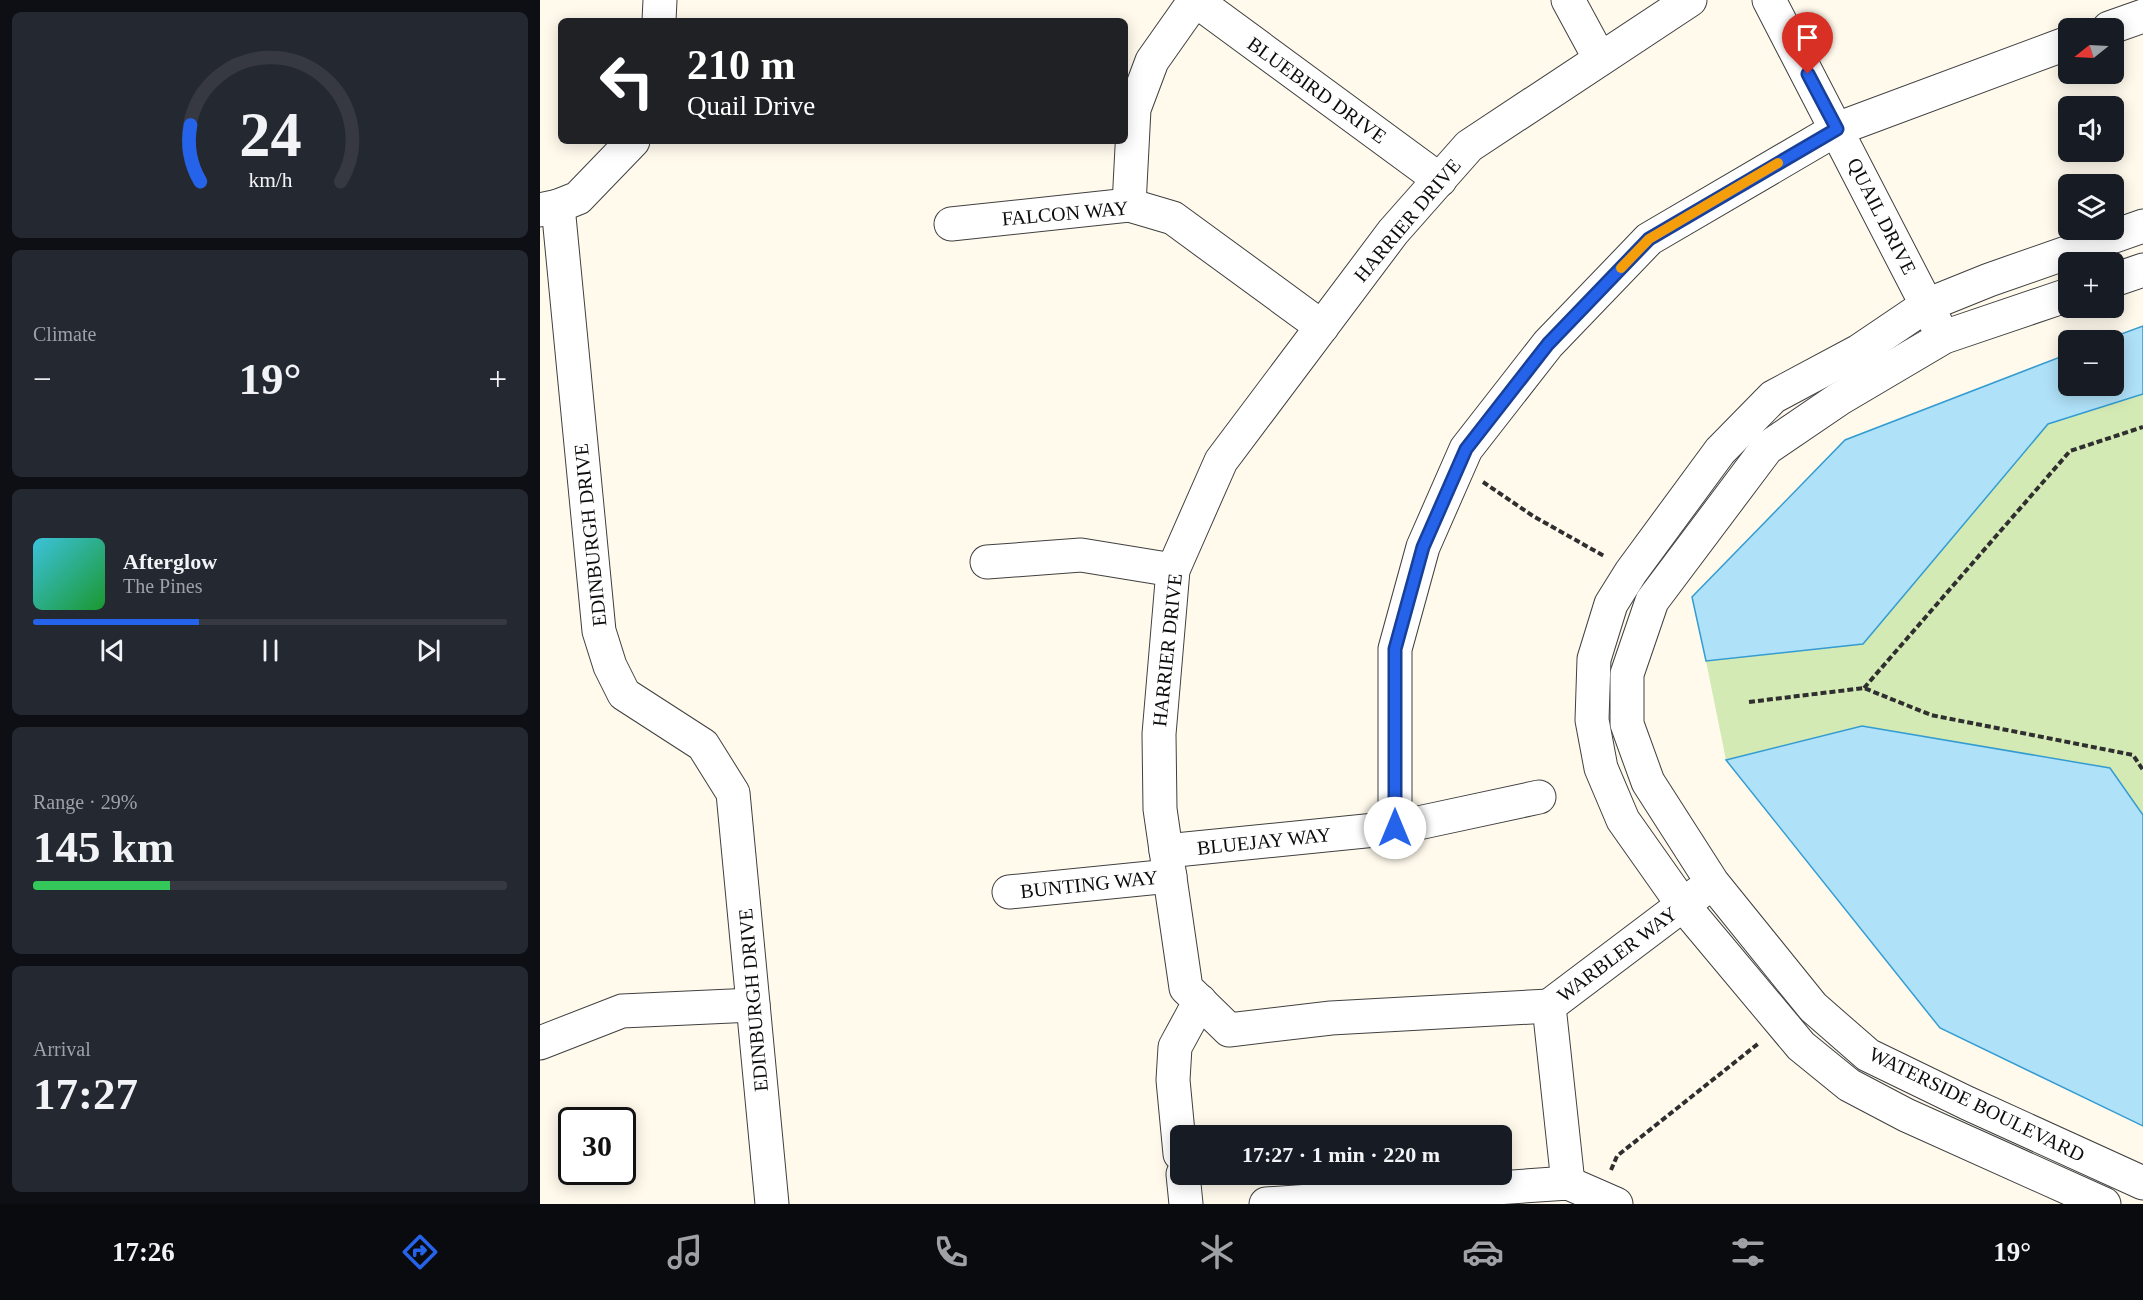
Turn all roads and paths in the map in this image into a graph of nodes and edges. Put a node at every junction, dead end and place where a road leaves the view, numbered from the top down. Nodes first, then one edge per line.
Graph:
1 (660, 0) edge
2 (1195, 0) edge
3 (1568, 0) edge
4 (1690, 0) edge
5 (1769, 0) edge
6 (2143, 16) edge
7 (659, 18) edge
8 (2124, 23) edge
9 (2058, 47) edge
10 (1600, 59) junction
11 (1837, 129) junction
12 (630, 144) edge
13 (1440, 180) junction
14 (1129, 205) junction
15 (549, 208) edge
16 (951, 224) dead end
17 (2143, 226) edge
18 (2143, 270) edge
19 (2124, 277) edge
20 (2058, 298) edge
21 (1927, 305) junction
22 (1323, 327) junction
23 (1944, 337) junction
24 (2143, 427) edge
25 (1459, 466) junction
26 (987, 562) dead end
27 (1173, 570) junction
28 (1631, 572) junction
29 (1864, 688) junction
30 (1749, 702) dead end
31 (2143, 770) edge
32 (1539, 797) dead end
33 (1395, 828) junction
34 (1168, 864) junction
35 (1712, 882) junction
36 (1009, 892) dead end
37 (1683, 905) junction
38 (1200, 1001) junction
39 (753, 1005) junction
40 (1549, 1006) junction
41 (1783, 1024) junction
42 (540, 1043) edge
43 (1177, 1125) edge
44 (1569, 1183) junction
45 (2143, 1183) edge
46 (1184, 1185) edge
47 (1607, 1200) edge
48 (772, 1204) edge
49 (1186, 1204) edge
50 (1266, 1204) edge
51 (2104, 1204) edge

1 - 7 street
2 - 13 street, BLUEBIRD DRIVE
2 - 14 street
3 - 10 street
4 - 10 street, HARRIER DRIVE
5 - 11 street, QUAIL DRIVE
6 - 8 street
9 - 11 street
10 - 13 street, HARRIER DRIVE
11 - 21 street, QUAIL DRIVE
11 - 25 street
12 - 15 street
13 - 22 street, HARRIER DRIVE
14 - 16 street, FALCON WAY
14 - 22 street, FALCON WAY
15 - 39 street, EDINBURGH DRIVE
17 - 21 street, WATERSIDE BOULEVARD
18 - 19 street
20 - 23 street, WATERSIDE BOULEVARD
21 - 23 street, QUAIL DRIVE
21 - 28 street, WATERSIDE BOULEVARD
22 - 27 street, HARRIER DRIVE
23 - 35 street, WATERSIDE BOULEVARD
24 - 29 path
25 - 28 path
25 - 33 street
26 - 27 street
27 - 34 street, HARRIER DRIVE
28 - 37 street, WATERSIDE BOULEVARD
29 - 30 path
29 - 31 path
32 - 33 street, BLUEJAY WAY
33 - 34 street, BLUEJAY WAY
34 - 36 street, BUNTING WAY
34 - 38 street, HARRIER DRIVE
35 - 37 street, WARBLER WAY
35 - 45 street, WATERSIDE BOULEVARD
37 - 40 street, WARBLER WAY
37 - 41 street, WATERSIDE BOULEVARD
38 - 40 street, HARRIER DRIVE
38 - 43 street
39 - 42 street
39 - 48 street, EDINBURGH DRIVE
40 - 44 street, WARBLER WAY
41 - 47 path
41 - 51 street, WATERSIDE BOULEVARD
44 - 47 street
44 - 50 street
46 - 49 street

